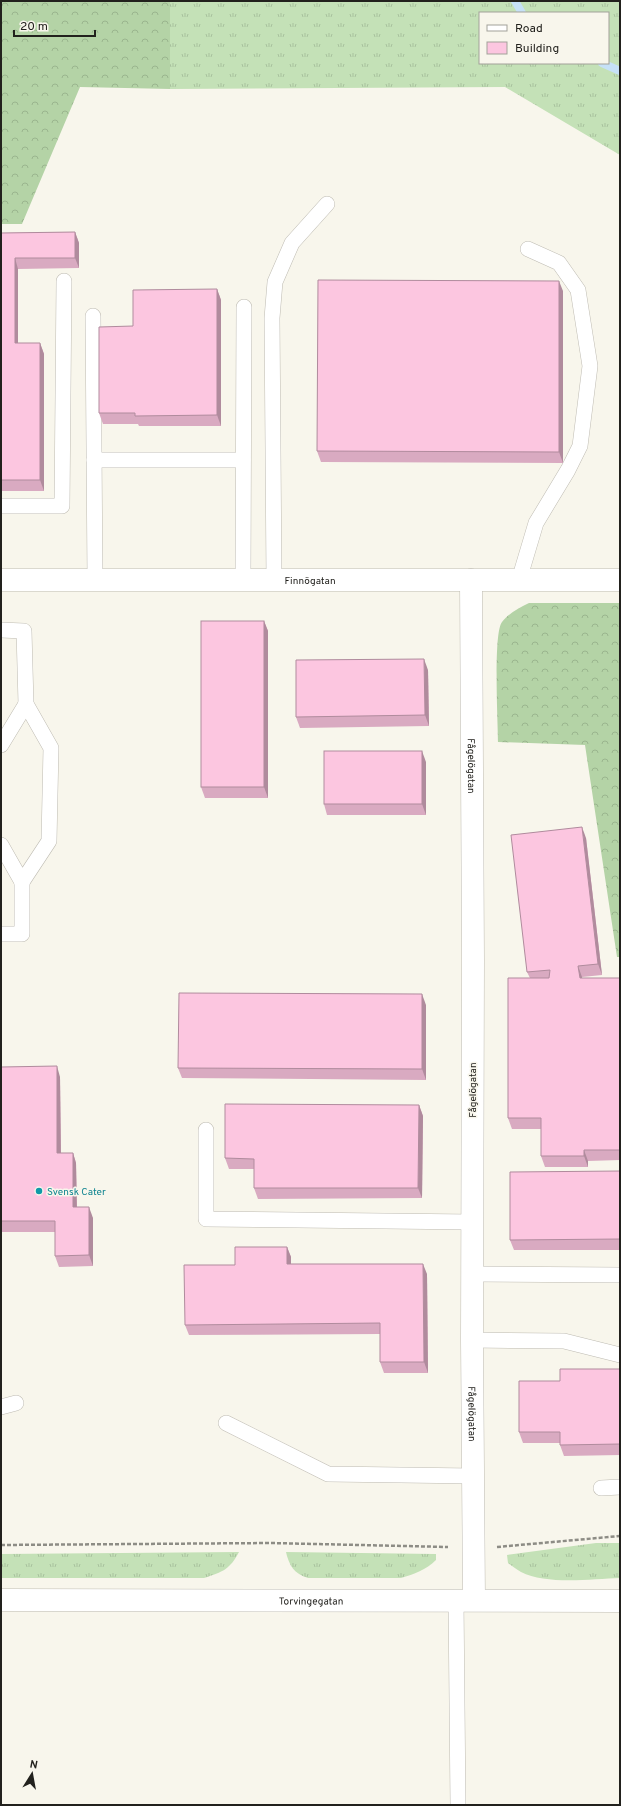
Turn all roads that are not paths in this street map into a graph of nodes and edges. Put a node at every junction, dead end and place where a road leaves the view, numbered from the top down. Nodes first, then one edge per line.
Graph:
1 (327, 204) dead end
2 (528, 249) dead end
3 (64, 281) dead end
4 (244, 307) dead end
5 (93, 316) dead end
6 (94, 460) junction
7 (243, 460) junction
8 (1, 506) edge
9 (1, 580) edge
10 (95, 580) junction
11 (242, 580) junction
12 (274, 580) junction
13 (471, 580) junction
14 (519, 580) junction
15 (620, 580) edge
16 (1, 630) edge
17 (26, 704) junction
18 (1, 745) edge
19 (1, 845) edge
20 (22, 882) junction
21 (1, 934) edge
22 (206, 1130) dead end
23 (472, 1222) junction
24 (472, 1274) junction
25 (620, 1275) edge
26 (472, 1340) junction
27 (620, 1354) edge
28 (16, 1403) dead end
29 (1, 1407) edge
30 (226, 1424) dead end
31 (473, 1476) junction
32 (620, 1487) edge
33 (601, 1488) dead end
34 (1, 1600) edge
35 (465, 1600) junction
36 (620, 1601) edge
37 (458, 1805) edge

1 - 12 lane
2 - 14 lane
3 - 8 lane
4 - 7 lane
5 - 6 lane
6 - 7 lane
6 - 10 lane
7 - 11 lane
9 - 10 street, Finnögatan
10 - 11 street, Finnögatan
11 - 12 street, Finnögatan
12 - 13 street, Finnögatan
13 - 14 street, Finnögatan
13 - 23 street, Fågelögatan
14 - 15 street, Finnögatan
16 - 17 lane
17 - 18 lane
17 - 20 lane
19 - 20 lane
20 - 21 lane
22 - 23 lane
23 - 24 street, Fågelögatan
24 - 25 lane
24 - 26 street, Fågelögatan
26 - 27 lane
26 - 31 street, Fågelögatan
28 - 29 lane
30 - 31 lane
31 - 35 street, Fågelögatan
32 - 33 lane
34 - 35 street, Torvingegatan
35 - 36 street, Torvingegatan
35 - 37 lane

